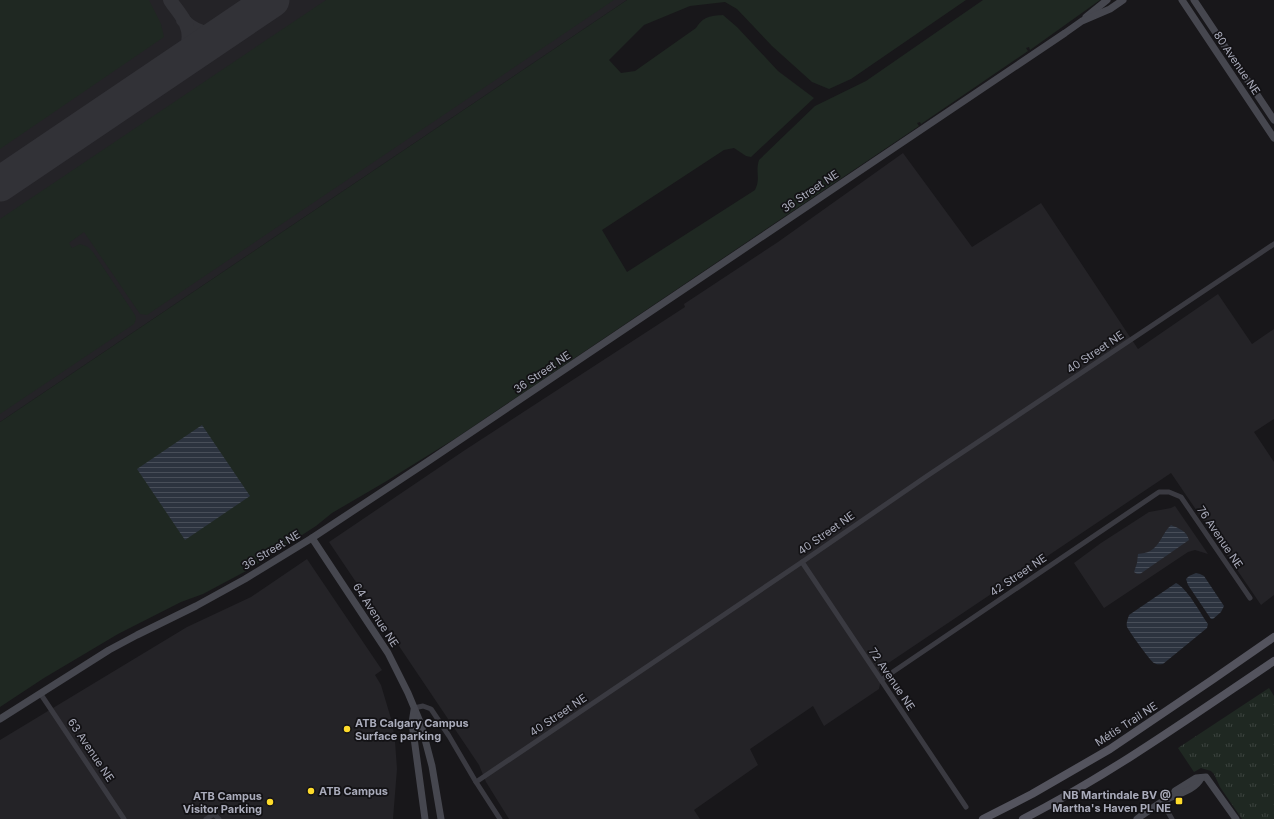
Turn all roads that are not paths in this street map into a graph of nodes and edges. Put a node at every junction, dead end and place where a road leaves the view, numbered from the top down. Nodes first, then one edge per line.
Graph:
1 (1107, 0) edge
2 (1123, 0) edge
3 (1182, 0) edge
4 (1196, 1) edge
5 (1082, 21) junction
6 (1274, 120) edge
7 (1274, 138) edge
8 (1274, 244) edge
9 (1169, 492) joint
10 (312, 538) junction
11 (802, 562) junction
12 (1250, 598) dead end
13 (1274, 637) edge
14 (1274, 661) edge
15 (881, 680) junction
16 (40, 693) junction
17 (414, 708) junction
18 (0, 719) edge
19 (476, 782) junction
20 (1162, 802) junction
21 (966, 807) dead end
22 (124, 819) edge
23 (206, 819) edge
24 (219, 819) edge
25 (425, 819) edge
26 (441, 819) edge
27 (500, 819) edge
28 (983, 819) edge
29 (1023, 819) edge
30 (1137, 819) edge
31 (1172, 819) edge
32 (1236, 819) edge

1 - 5 street, 36 Street NE
2 - 5 street, 36 Street NE
3 - 7 street, 80 Avenue NE
4 - 6 street, 80 Avenue NE
5 - 10 street, 36 Street NE
8 - 11 street, 40 Street NE
9 - 12 street, 76 Avenue NE
9 - 15 street, 42 Street NE
10 - 16 street, 36 Street NE
10 - 17 street, 64 Avenue NE
11 - 15 street, 72 Avenue NE
11 - 19 street, 40 Street NE
13 - 28 main road, Métis Trail NE
14 - 29 main road
15 - 21 street, 72 Avenue NE
16 - 18 street, 36 Street NE
16 - 22 street, 63 Avenue NE
17 - 19 street
17 - 25 street, 64 Avenue NE
17 - 26 street, 64 Avenue NE
19 - 27 street
20 - 30 street
20 - 31 street
20 - 32 street
23 - 24 street

